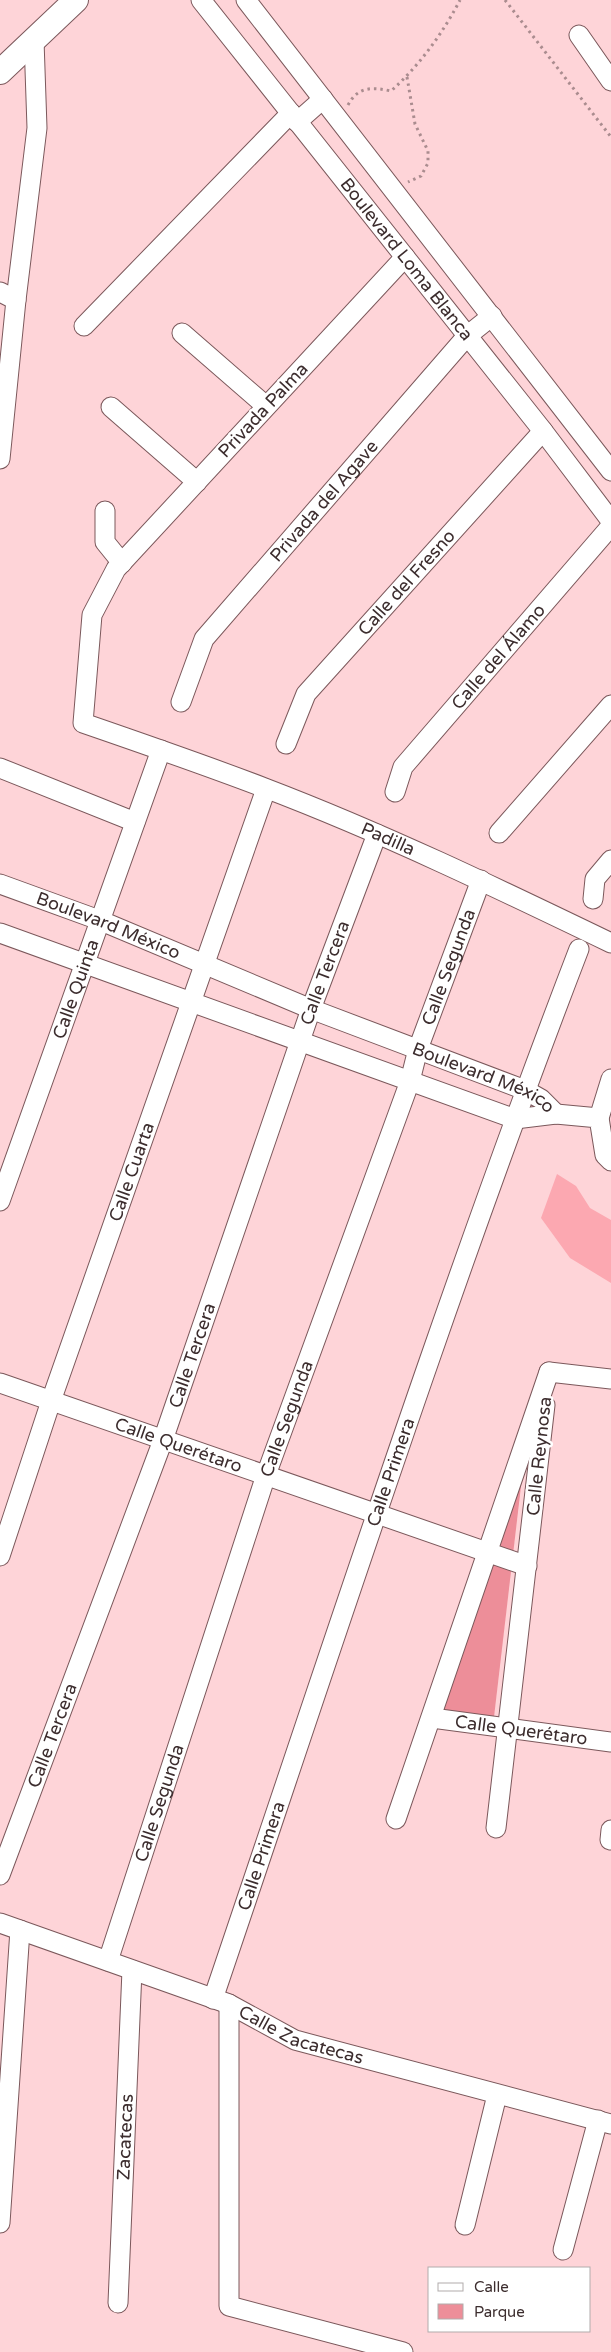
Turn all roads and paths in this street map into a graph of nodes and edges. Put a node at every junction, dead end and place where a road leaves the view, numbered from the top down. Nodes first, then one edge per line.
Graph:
1 (76, 0) edge
2 (200, 0) edge
3 (246, 0) edge
4 (460, 0) edge
5 (505, 0) edge
6 (579, 35) dead end
7 (34, 40) junction
8 (5, 67) edge
9 (407, 77) junction
10 (611, 80) edge
11 (323, 99) junction
12 (294, 117) junction
13 (340, 121) junction
14 (611, 136) edge
15 (400, 197) junction
16 (405, 257) junction
17 (8, 296) edge
18 (492, 316) junction
19 (84, 326) dead end
20 (182, 333) dead end
21 (467, 336) junction
22 (266, 406) junction
23 (111, 407) dead end
24 (543, 431) junction
25 (0, 460) edge
26 (611, 471) edge
27 (197, 482) junction
28 (106, 511) dead end
29 (611, 521) edge
30 (611, 526) edge
31 (122, 563) junction
32 (181, 702) dead end
33 (611, 705) edge
34 (286, 744) dead end
35 (161, 750) junction
36 (0, 768) edge
37 (266, 788) junction
38 (396, 792) dead end
39 (135, 822) junction
40 (499, 833) dead end
41 (377, 834) junction
42 (611, 860) edge
43 (481, 880) junction
44 (0, 884) edge
45 (593, 899) dead end
46 (99, 920) junction
47 (0, 933) edge
48 (611, 943) edge
49 (579, 949) dead end
50 (84, 964) junction
51 (206, 966) junction
52 (190, 1002) junction
53 (311, 1009) junction
54 (300, 1042) junction
55 (418, 1050) junction
56 (611, 1079) edge
57 (410, 1081) junction
58 (525, 1090) junction
59 (556, 1114) junction
60 (599, 1118) junction
61 (515, 1119) junction
62 (611, 1161) edge
63 (0, 1201) edge
64 (549, 1372) junction
65 (611, 1379) edge
66 (0, 1383) edge
67 (51, 1401) junction
68 (163, 1440) junction
69 (266, 1475) junction
70 (377, 1514) junction
71 (486, 1552) junction
72 (0, 1556) edge
73 (527, 1566) junction
74 (432, 1718) junction
75 (508, 1729) junction
76 (611, 1742) edge
77 (396, 1819) dead end
78 (496, 1828) dead end
79 (0, 1875) edge
80 (0, 1923) edge
81 (20, 1930) junction
82 (108, 1962) junction
83 (132, 1970) junction
84 (221, 2002) junction
85 (497, 2094) junction
86 (604, 2122) edge
87 (0, 2223) edge
88 (465, 2225) dead end
89 (563, 2250) dead end
90 (118, 2303) dead end
91 (403, 2352) edge

1 - 7 main road
2 - 12 street, Boulevard Loma Blanca
3 - 11 street, Boulevard Loma Blanca
4 - 9 path
5 - 14 path
6 - 10 street
7 - 8 main road
7 - 17 street
9 - 13 path
9 - 15 path
11 - 12 street
11 - 13 street, Boulevard Loma Blanca
12 - 16 street, Boulevard Loma Blanca
12 - 19 street
13 - 15 street, Boulevard Loma Blanca
15 - 18 street, Boulevard Loma Blanca
16 - 21 street, Boulevard Loma Blanca
16 - 22 street, Privada Palma
17 - 25 street
18 - 21 street, Privada del Agave
18 - 26 street, Boulevard Loma Blanca
20 - 22 street
21 - 24 street, Boulevard Loma Blanca
21 - 32 street, Privada del Agave
22 - 27 street, Privada Palma
23 - 27 street
24 - 29 street, Boulevard Loma Blanca
24 - 34 street, Calle del Fresno
27 - 31 street, Privada Palma
28 - 31 street
30 - 38 street, Calle del Álamo
31 - 35 street, Privada Palma
33 - 40 street
35 - 37 street, Padilla
35 - 39 street, Calle Quinta
36 - 39 street
37 - 41 street, Padilla
37 - 51 street, Calle Cuarta
39 - 46 street, Calle Quinta
41 - 43 street, Padilla
41 - 53 street, Calle Tercera
42 - 45 street
43 - 48 street, Padilla
43 - 55 street, Calle Segunda
44 - 46 street, Boulevard México
46 - 50 street, Calle Quinta
46 - 51 street, Boulevard México
47 - 50 street, Boulevard México
49 - 58 street, Calle Primera
50 - 52 street, Boulevard México
50 - 63 street, Calle Quinta
51 - 52 street, Calle Cuarta
51 - 53 street, Boulevard México
52 - 54 street, Boulevard México
52 - 67 street, Calle Cuarta
53 - 54 street, Calle Tercera
53 - 55 street, Boulevard México
54 - 57 street, Boulevard México
54 - 68 street, Calle Tercera
55 - 57 street, Calle Segunda
55 - 58 street, Boulevard México
56 - 60 street
57 - 61 street, Boulevard México
57 - 69 street, Calle Segunda
58 - 59 street, Boulevard México
58 - 61 street, Calle Primera
59 - 60 street
59 - 61 street, Boulevard México
60 - 62 street
61 - 70 street, Calle Primera
64 - 65 street
64 - 71 street, Calle Reynosa
64 - 73 street, Calle Reynosa
66 - 67 street, Calle Querétaro
67 - 68 street, Calle Querétaro
67 - 72 street, Calle Cuarta
68 - 69 street, Calle Querétaro
68 - 79 street, Calle Tercera
69 - 70 street, Calle Querétaro
69 - 82 street, Calle Segunda
70 - 71 street, Calle Querétaro
70 - 84 street, Calle Primera
71 - 73 street, Calle Querétaro
71 - 74 street, Calle Reynosa
73 - 75 street, Calle Reynosa
74 - 75 street, Calle Querétaro
74 - 77 street, Calle Reynosa
75 - 76 street, Calle Querétaro
75 - 78 street, Calle Reynosa
80 - 81 street, Calle Zacatecas
81 - 82 street, Calle Zacatecas
81 - 87 street
82 - 83 street, Calle Zacatecas
83 - 84 street, Calle Zacatecas
83 - 90 street, Zacatecas
84 - 85 street, Calle Zacatecas
84 - 91 street, Calle Primera
85 - 86 street, Calle Zacatecas
85 - 88 street
86 - 89 street

